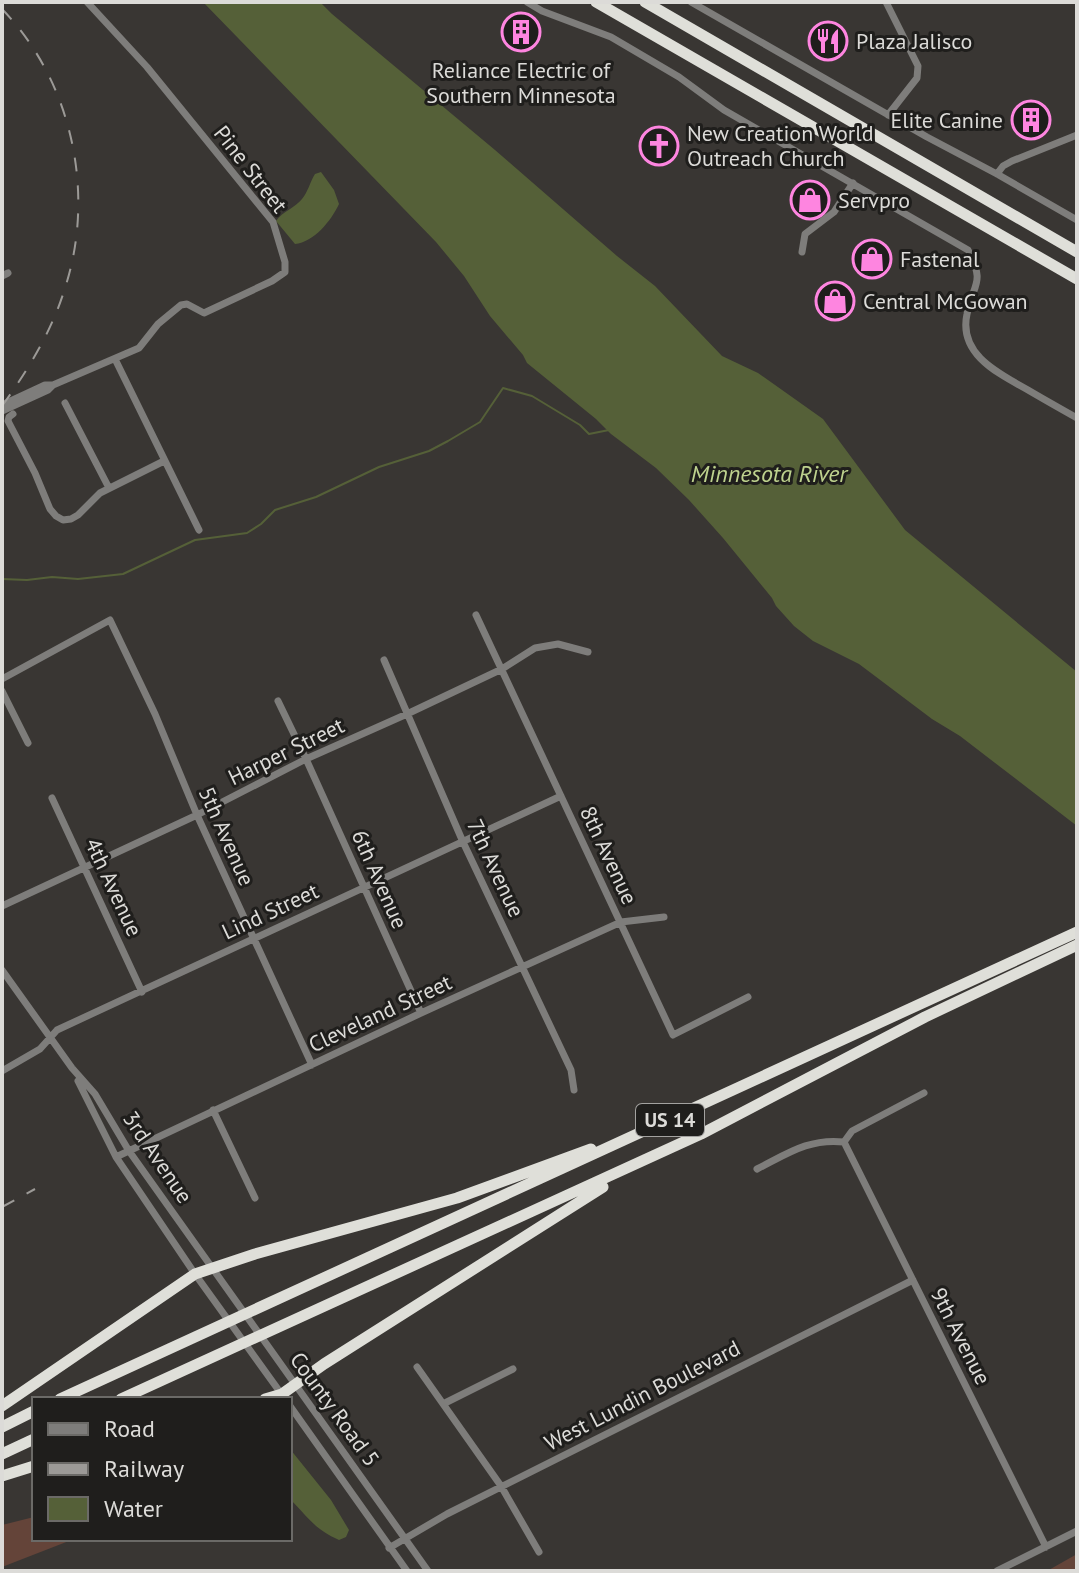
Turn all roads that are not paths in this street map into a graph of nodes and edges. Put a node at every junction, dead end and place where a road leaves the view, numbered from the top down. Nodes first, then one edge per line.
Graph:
1 (87, 2) edge
2 (527, 2) edge
3 (548, 2) edge
4 (596, 2) edge
5 (645, 2) edge
6 (691, 2) edge
7 (886, 2) edge
8 (542, 11) junction
9 (888, 115) junction
10 (1077, 135) edge
11 (997, 174) junction
12 (853, 183) junction
13 (1077, 220) edge
14 (802, 252) dead end
15 (1077, 252) edge
16 (1077, 279) edge
17 (115, 359) junction
18 (65, 403) dead end
19 (2, 408) edge
20 (13, 414) dead end
21 (1077, 418) edge
22 (164, 461) junction
23 (109, 488) junction
24 (199, 530) dead end
25 (476, 615) dead end
26 (588, 652) dead end
27 (384, 660) dead end
28 (502, 669) junction
29 (2, 679) edge
30 (2, 691) edge
31 (278, 701) dead end
32 (407, 714) junction
33 (28, 743) dead end
34 (306, 759) junction
35 (561, 796) junction
36 (52, 798) dead end
37 (197, 815) junction
38 (463, 842) junction
39 (85, 867) junction
40 (364, 887) junction
41 (2, 906) edge
42 (664, 917) dead end
43 (621, 922) junction
44 (1077, 932) edge
45 (254, 939) junction
46 (1077, 945) edge
47 (523, 967) junction
48 (2, 970) edge
49 (142, 992) junction
50 (748, 997) dead end
51 (421, 1013) junction
52 (50, 1038) junction
53 (312, 1065) junction
54 (72, 1068) junction
55 (2, 1071) edge
56 (574, 1090) dead end
57 (924, 1093) dead end
58 (213, 1110) junction
59 (645, 1132) junction
60 (701, 1134) junction
61 (844, 1142) junction
62 (129, 1151) junction
63 (116, 1157) junction
64 (757, 1169) dead end
65 (255, 1198) dead end
66 (212, 1268) junction
67 (195, 1274) junction
68 (913, 1280) junction
69 (417, 1367) dead end
70 (513, 1369) dead end
71 (296, 1385) junction
72 (64, 1397) edge
73 (125, 1397) edge
74 (284, 1397) edge
75 (443, 1404) junction
76 (2, 1406) edge
77 (292, 1409) edge
78 (32, 1412) edge
79 (2, 1427) edge
80 (32, 1440) edge
81 (2, 1454) edge
82 (32, 1467) edge
83 (2, 1476) edge
84 (501, 1486) junction
85 (1077, 1531) edge
86 (404, 1538) junction
87 (1046, 1547) junction
88 (389, 1548) junction
89 (539, 1552) dead end
90 (407, 1571) edge
91 (428, 1571) edge
92 (997, 1571) edge

1 - 17 street, Pine Street
2 - 8 street
3 - 8 street
4 - 16 highway
5 - 15 highway
6 - 9 street
7 - 9 street
8 - 12 street
9 - 11 street
10 - 11 street
11 - 13 street
12 - 14 street
12 - 21 street
17 - 19 street, Pine Street
17 - 22 street
18 - 23 street
20 - 23 street
22 - 23 street
22 - 24 street
25 - 28 street, 8th Avenue
26 - 28 street, Harper Street
27 - 32 street, 7th Avenue
28 - 32 street, Harper Street
28 - 35 street, 8th Avenue
29 - 37 street, 5th Avenue
30 - 33 street
31 - 34 street, 6th Avenue
32 - 34 street, Harper Street
32 - 38 street, 7th Avenue
34 - 37 street, Harper Street
34 - 40 street, 6th Avenue
35 - 38 street, Lind Street
35 - 43 street, 8th Avenue
36 - 39 street, 4th Avenue
37 - 39 street, Harper Street
37 - 45 street, 5th Avenue
38 - 40 street, Lind Street
38 - 47 street, 7th Avenue
39 - 41 street, Harper Street
39 - 49 street, 4th Avenue
40 - 45 street, Lind Street
40 - 51 street, 6th Avenue
42 - 43 street, Cleveland Street
43 - 47 street, Cleveland Street
43 - 50 street, 8th Avenue
44 - 59 highway, US 14
45 - 49 street, Lind Street
45 - 53 street, 5th Avenue
46 - 60 highway, US 14
47 - 51 street, Cleveland Street
47 - 56 street, 7th Avenue
48 - 52 street, 3rd Avenue
49 - 52 street, Lind Street
51 - 53 street, Cleveland Street
52 - 54 street, 3rd Avenue
52 - 55 street, Lind Street
53 - 58 street, Cleveland Street
54 - 62 street, 3rd Avenue
54 - 63 street, 3rd Avenue
57 - 61 street
58 - 62 street, Cleveland Street
58 - 65 street
59 - 66 highway
59 - 72 highway, US 14
60 - 71 highway
60 - 73 highway, US 14
61 - 64 street
61 - 68 street, 9th Avenue
62 - 63 street, Cleveland Street
62 - 66 street, 3rd Avenue
63 - 67 street, 3rd Avenue
66 - 67 highway
66 - 71 street, County Road 5
67 - 74 street, County Road 5
67 - 76 highway
68 - 84 street, West Lundin Boulevard
68 - 87 street, 9th Avenue
69 - 75 street
70 - 75 street
71 - 74 highway
71 - 86 street, County Road 5
75 - 84 street
77 - 88 street, County Road 5
78 - 79 highway
80 - 81 highway
82 - 83 highway
84 - 86 street, West Lundin Boulevard
84 - 89 street
85 - 87 street
86 - 88 street, West Lundin Boulevard
86 - 91 street, County Road 5
87 - 92 street
88 - 90 street, County Road 5

